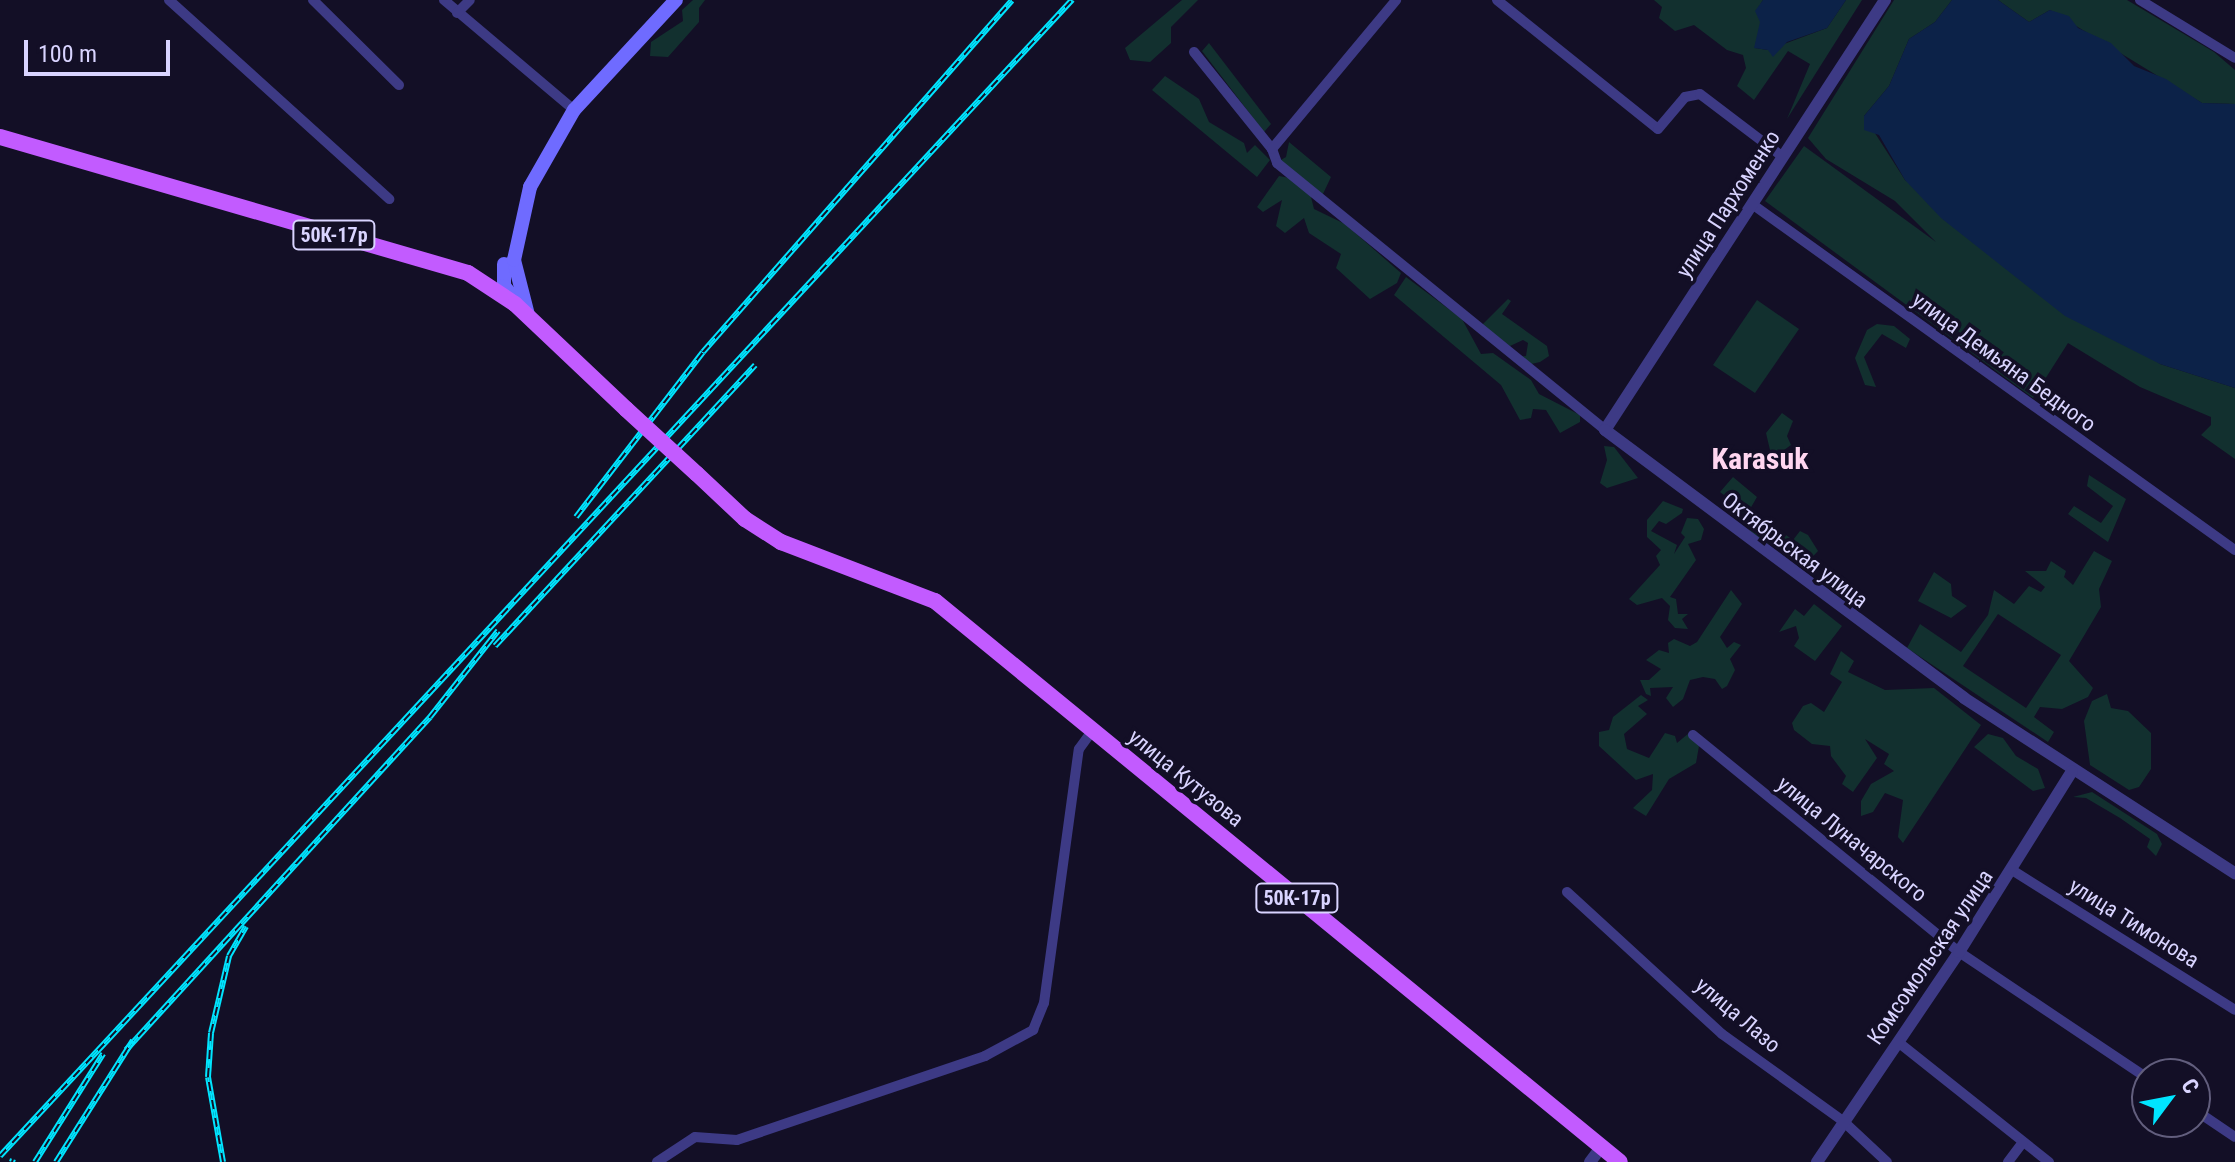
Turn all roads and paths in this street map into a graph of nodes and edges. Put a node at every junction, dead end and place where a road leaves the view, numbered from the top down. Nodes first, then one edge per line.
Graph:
1 (169, 0) edge
2 (313, 0) edge
3 (444, 0) edge
4 (470, 0) edge
5 (676, 0) edge
6 (1396, 0) edge
7 (1497, 0) edge
8 (1885, 0) edge
9 (2143, 1) edge
10 (457, 13) junction
11 (1194, 52) dead end
12 (2235, 58) edge
13 (399, 85) dead end
14 (574, 110) junction
15 (0, 137) edge
16 (1272, 149) junction
17 (1783, 157) junction
18 (389, 199) dead end
19 (1752, 204) junction
20 (509, 267) junction
21 (468, 273) junction
22 (497, 286) junction
23 (529, 316) junction
24 (1605, 430) junction
25 (2235, 550) edge
26 (1093, 730) junction
27 (1693, 735) dead end
28 (2072, 771) junction
29 (2012, 870) junction
30 (2235, 873) edge
31 (1567, 892) dead end
32 (1959, 952) junction
33 (2235, 1010) edge
34 (1898, 1042) junction
35 (2131, 1067) edge
36 (1843, 1121) junction
37 (2211, 1121) edge
38 (2235, 1137) edge
39 (2023, 1142) junction
40 (1602, 1146) junction
41 (657, 1162) edge
42 (1590, 1162) edge
43 (1620, 1162) edge
44 (1817, 1162) edge
45 (1887, 1162) edge
46 (2008, 1162) edge
47 (2049, 1162) edge

1 - 18 street
2 - 13 street
3 - 10 street
4 - 10 street
5 - 14 main road
6 - 16 street
7 - 17 street
8 - 17 street, улица Пархоменко
9 - 12 street
10 - 14 street
11 - 16 street, Октябрьская улица
14 - 20 main road
15 - 21 main road, 50К-17р
16 - 24 street, Октябрьская улица
17 - 19 street, улица Пархоменко
19 - 24 street, улица Пархоменко
19 - 25 street, улица Демьяна Бедного
20 - 21 main road
20 - 22 main road
20 - 23 main road
21 - 22 main road, 50К-17р
22 - 23 main road, 50К-17р
23 - 26 main road, улица Кутузова / 50К-17р, bridge
24 - 28 street, Октябрьская улица
26 - 40 main road, улица Кутузова / 50К-17р
26 - 41 street
27 - 32 street, улица Луначарского
28 - 29 street, Комсомольская улица
28 - 30 street, Октябрьская улица
29 - 32 street, Комсомольская улица
29 - 33 street, улица Тимонова
31 - 36 street, улица Лазо
32 - 34 street, Комсомольская улица
32 - 35 street, улица Луначарского
34 - 36 street, Комсомольская улица
34 - 39 street
36 - 44 street, Комсомольская улица
36 - 45 street, улица Лазо
37 - 38 street
39 - 46 street
39 - 47 street
40 - 42 street
40 - 43 main road, улица Кутузова / 50К-17р

